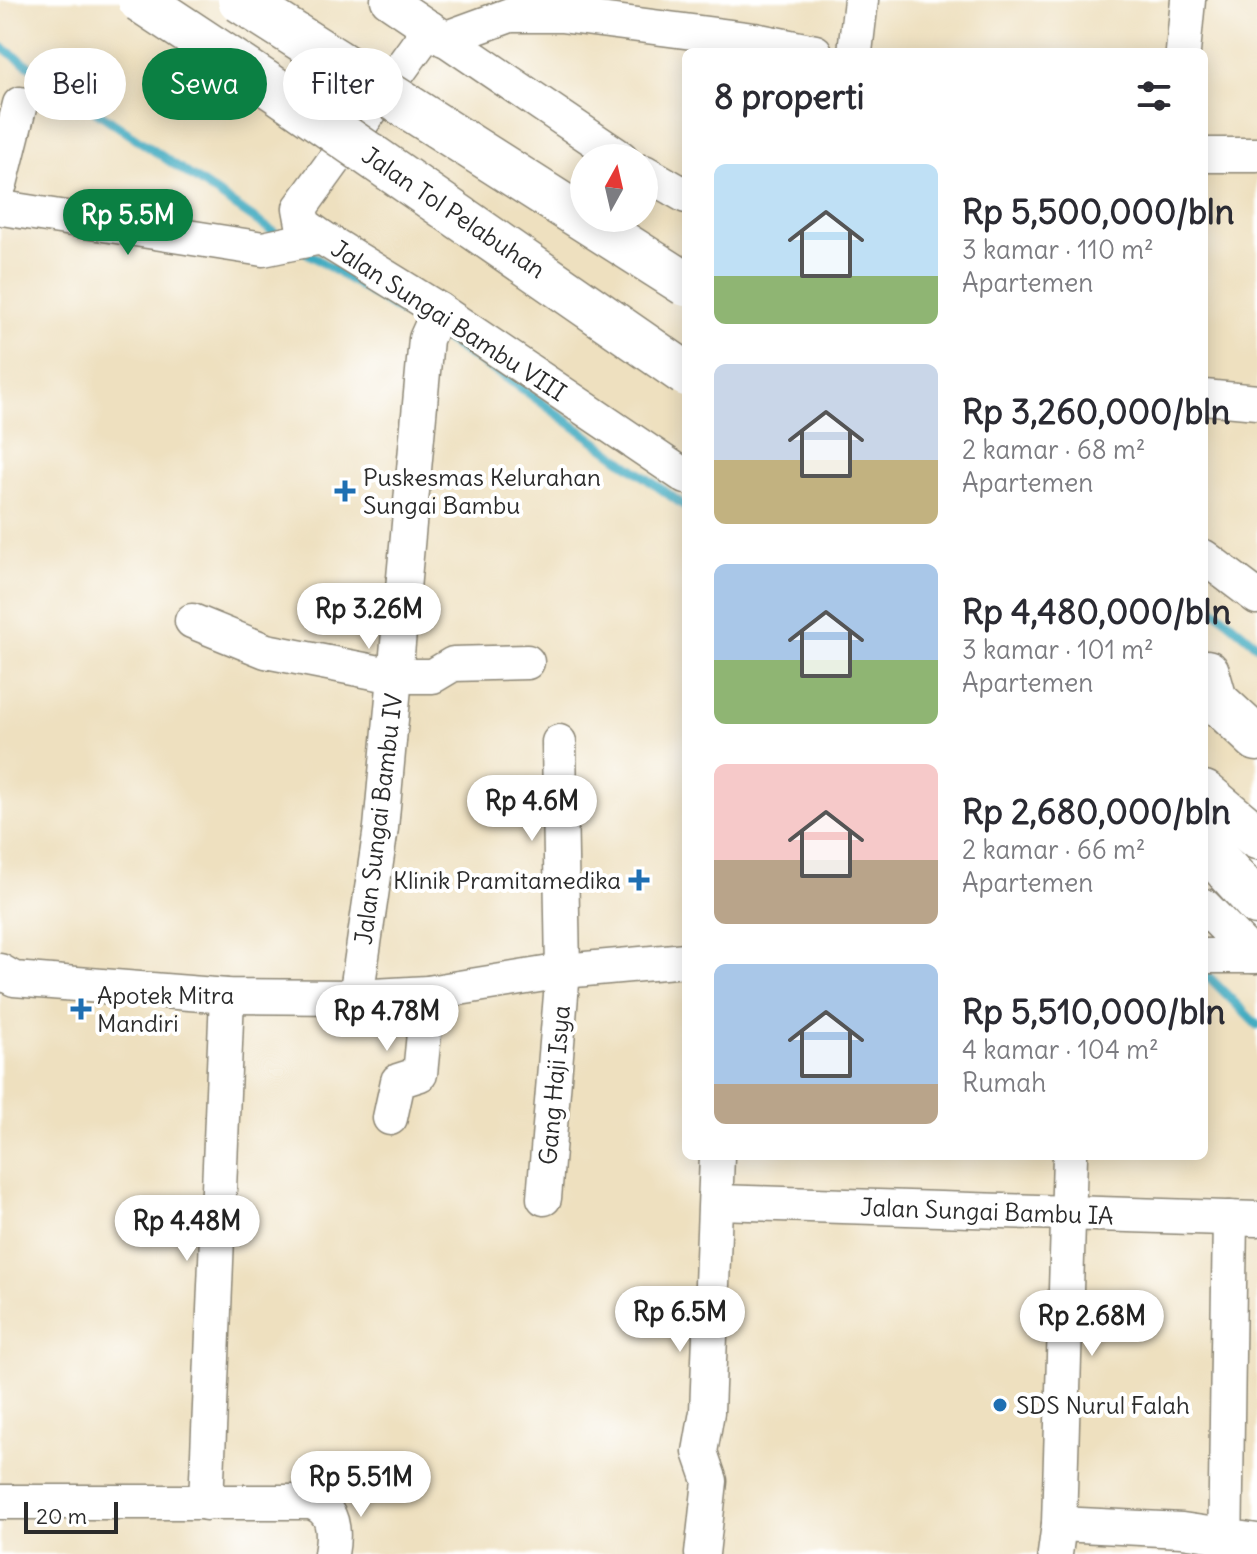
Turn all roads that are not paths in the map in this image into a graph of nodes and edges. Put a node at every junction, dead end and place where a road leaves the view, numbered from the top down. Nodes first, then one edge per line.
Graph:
1 (140, 0) edge
2 (240, 0) edge
3 (388, 0) edge
4 (861, 0) edge
5 (1188, 0) edge
6 (428, 28) edge
7 (795, 48) edge
8 (855, 48) edge
9 (1183, 48) edge
10 (20, 104) dead end
11 (600, 144) edge
12 (1208, 155) edge
13 (1257, 155) edge
14 (658, 180) edge
15 (682, 194) edge
16 (1, 204) edge
17 (315, 238) junction
18 (682, 281) edge
19 (434, 321) junction
20 (682, 371) edge
21 (1208, 397) edge
22 (1257, 402) edge
23 (682, 475) edge
24 (1208, 560) edge
25 (1257, 597) edge
26 (192, 621) dead end
27 (527, 662) dead end
28 (1208, 673) edge
29 (395, 676) junction
30 (1208, 680) edge
31 (1257, 712) edge
32 (1257, 739) edge
33 (559, 742) dead end
34 (1208, 796) edge
35 (1257, 837) edge
36 (1208, 849) edge
37 (1257, 903) edge
38 (1208, 910) edge
39 (1208, 956) edge
40 (1255, 956) edge
41 (682, 960) edge
42 (0, 971) edge
43 (563, 971) junction
44 (428, 993) junction
45 (227, 996) junction
46 (356, 997) junction
47 (390, 1118) dead end
48 (717, 1160) edge
49 (1070, 1160) edge
50 (544, 1198) dead end
51 (717, 1202) junction
52 (1067, 1214) junction
53 (1244, 1219) edge
54 (0, 1502) edge
55 (206, 1503) junction
56 (1057, 1539) edge
57 (1236, 1544) edge
58 (331, 1554) edge
59 (702, 1554) edge

1 - 20 highway, Jalan Tol Pelabuhan, bridge
2 - 18 highway, bridge
3 - 6 street
4 - 8 street
5 - 9 street
6 - 7 street
6 - 11 street
6 - 17 street
10 - 16 street
12 - 13 street
14 - 15 street
16 - 17 street, Jalan Sungai Bambu VIII
17 - 19 street, Jalan Sungai Bambu VIII
19 - 23 street, Jalan Sungai Bambu VIII
19 - 29 street, Jalan Sungai Bambu IV
21 - 22 street
24 - 25 street
26 - 29 street
27 - 29 street
28 - 31 highway
29 - 46 street, Jalan Sungai Bambu IV
30 - 32 highway
33 - 43 street, Gang Haji Isya
34 - 35 highway
36 - 37 highway
38 - 40 street
39 - 40 street
41 - 43 street
42 - 45 street
43 - 44 street
43 - 50 street, Gang Haji Isya
44 - 46 street
44 - 47 street
45 - 46 street
45 - 55 street
48 - 51 street
49 - 52 street
51 - 52 street, Jalan Sungai Bambu IA
51 - 59 street
52 - 53 street, Jalan Sungai Bambu IA
52 - 56 street
53 - 57 street
54 - 55 street
55 - 58 street
56 - 57 street

